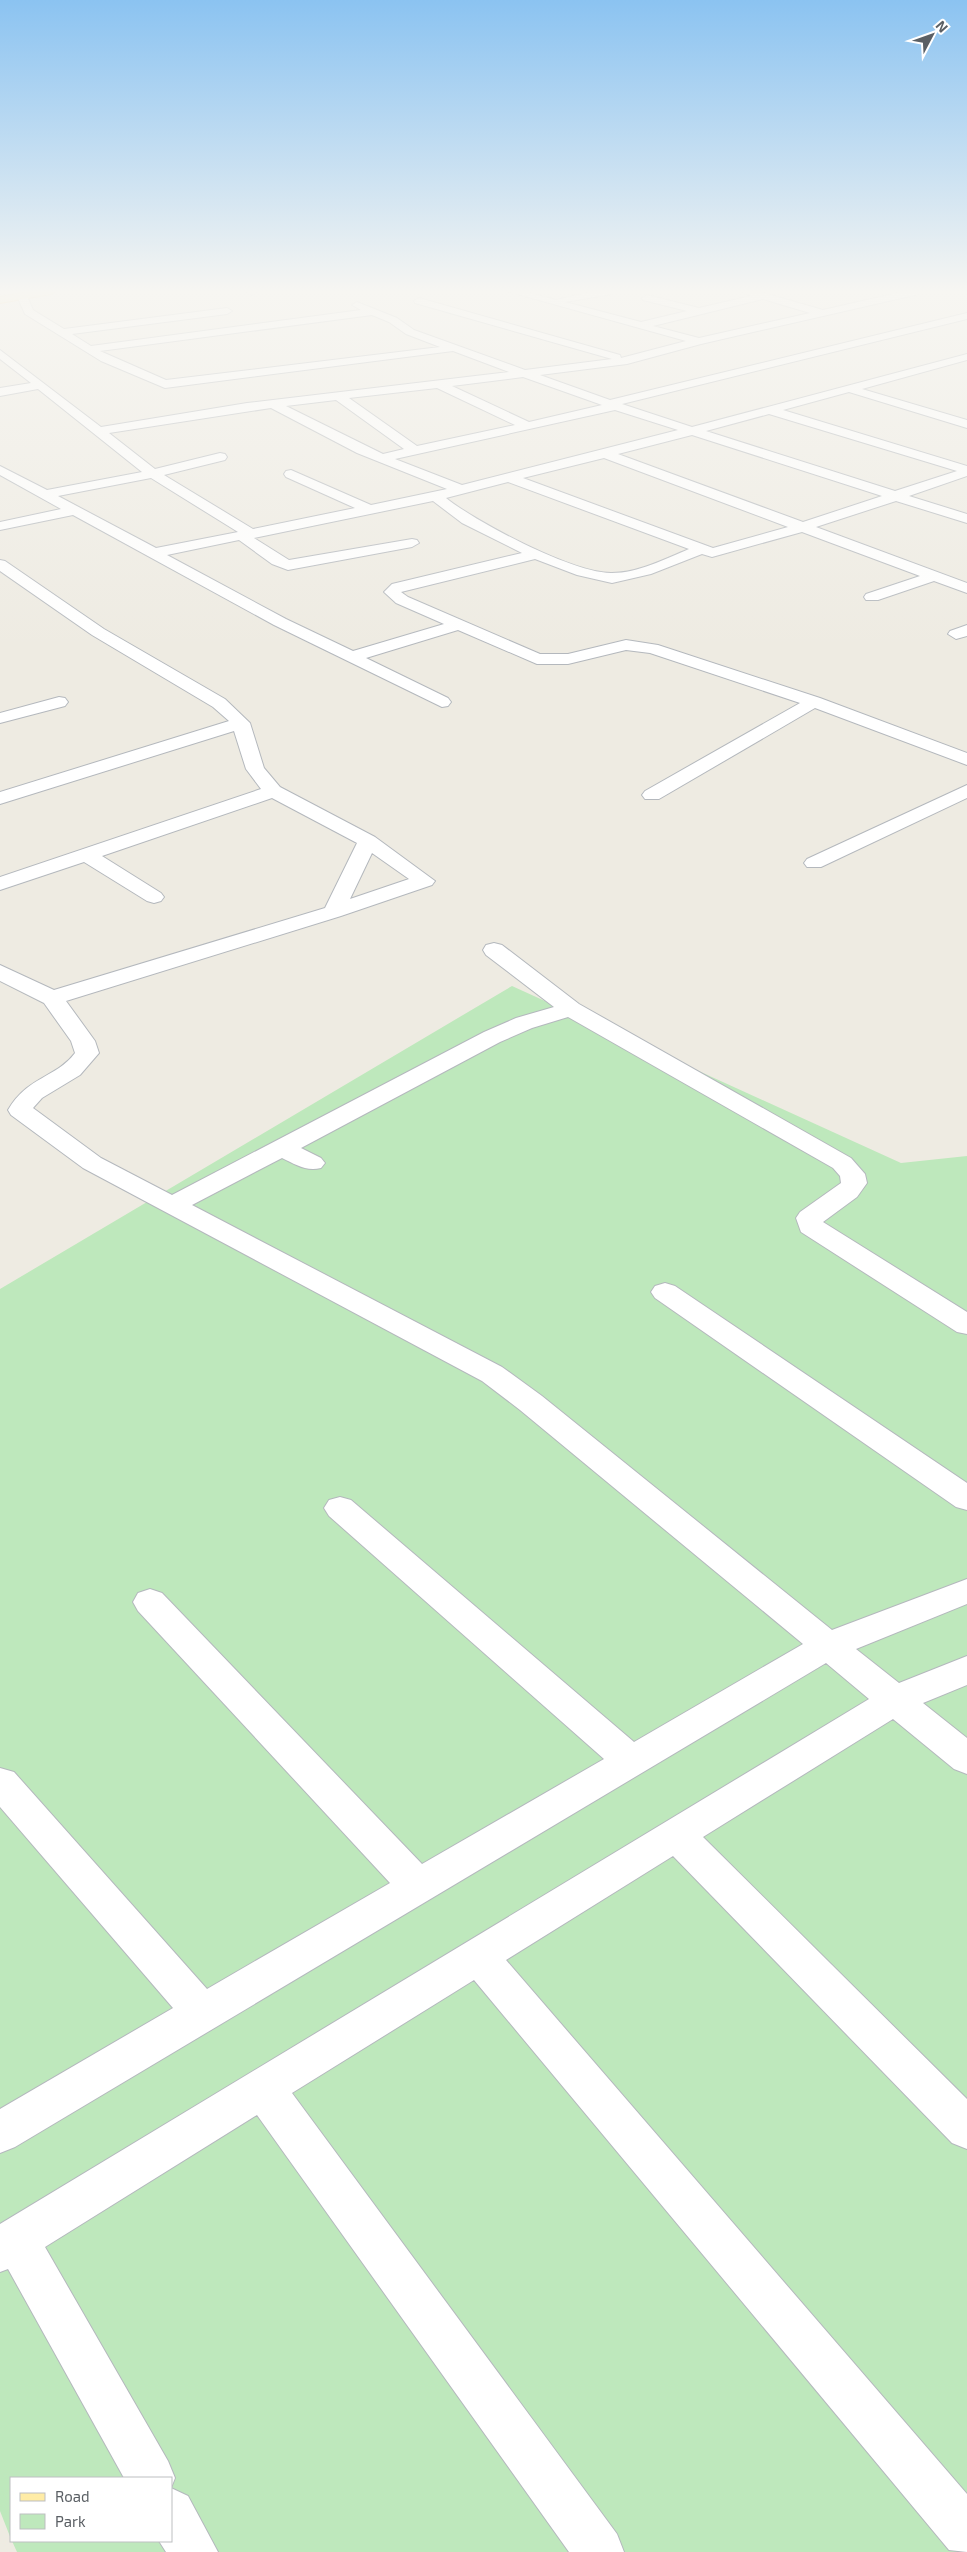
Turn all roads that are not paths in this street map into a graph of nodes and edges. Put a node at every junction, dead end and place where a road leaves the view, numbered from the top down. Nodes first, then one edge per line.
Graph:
1 (72, 410) edge
2 (234, 410) edge
3 (285, 410) edge
4 (358, 410) edge
5 (494, 410) edge
6 (592, 410) edge
7 (629, 410) edge
8 (763, 410) edge
9 (771, 410) edge
10 (921, 410) edge
11 (967, 424) edge
12 (528, 426) junction
13 (693, 430) junction
14 (99, 431) junction
15 (415, 451) junction
16 (605, 454) junction
17 (220, 457) dead end
18 (381, 458) junction
19 (0, 470) edge
20 (967, 471) edge
21 (153, 474) junction
22 (291, 474) dead end
23 (509, 478) junction
24 (462, 490) junction
25 (47, 494) junction
26 (436, 496) junction
27 (897, 496) junction
28 (77, 510) junction
29 (370, 510) junction
30 (967, 519) edge
31 (0, 526) edge
32 (803, 527) junction
33 (247, 535) junction
34 (412, 543) dead end
35 (703, 549) junction
36 (155, 553) junction
37 (536, 554) junction
38 (4, 569) edge
39 (934, 576) junction
40 (967, 588) edge
41 (872, 597) dead end
42 (458, 625) junction
43 (352, 657) junction
44 (59, 702) dead end
45 (442, 702) dead end
46 (814, 702) junction
47 (0, 718) edge
48 (242, 723) junction
49 (967, 759) edge
50 (273, 791) junction
51 (967, 791) edge
52 (652, 794) dead end
53 (0, 798) edge
54 (368, 841) junction
55 (86, 855) junction
56 (814, 863) dead end
57 (0, 884) edge
58 (154, 897) dead end
59 (334, 912) junction
60 (494, 950) dead end
61 (0, 972) edge
62 (52, 998) junction
63 (571, 1009) junction
64 (282, 1148) junction
65 (312, 1163) dead end
66 (173, 1206) junction
67 (666, 1292) dead end
68 (967, 1326) edge
69 (967, 1499) edge
70 (340, 1508) dead end
71 (967, 1590) edge
72 (150, 1602) dead end
73 (827, 1646) junction
74 (967, 1670) edge
75 (895, 1700) junction
76 (967, 1759) edge
77 (631, 1761) junction
78 (1, 1784) dead end
79 (676, 1835) junction
80 (418, 1886) junction
81 (478, 1956) junction
82 (203, 2013) junction
83 (263, 2088) junction
84 (967, 2128) edge
85 (0, 2132) edge
86 (8, 2245) edge
87 (150, 2477) edge
88 (172, 2516) edge
89 (967, 2532) edge
90 (193, 2552) edge
91 (600, 2552) edge

1 - 14 street
2 - 14 street
3 - 18 street
4 - 15 street
5 - 12 street
6 - 12 street
7 - 13 street
8 - 13 street
9 - 20 street
10 - 11 street
12 - 15 street
13 - 16 street
13 - 27 street
14 - 21 street
15 - 18 street
16 - 23 street
16 - 32 street
17 - 21 street
18 - 24 street
19 - 25 street
20 - 27 street
21 - 25 street
21 - 33 street
22 - 29 street
23 - 24 street
23 - 35 street
24 - 26 street
25 - 28 street
26 - 29 street
26 - 37 street
27 - 30 street
27 - 32 street
28 - 31 street
28 - 36 street
29 - 33 street
32 - 35 street
32 - 39 street
33 - 34 street
33 - 36 street
35 - 37 street
36 - 43 street
37 - 42 street
38 - 48 street
39 - 40 street
39 - 41 street
42 - 43 street
42 - 46 street
43 - 45 street
44 - 47 street
46 - 49 street
46 - 52 street
48 - 50 street
48 - 53 street
50 - 54 street
50 - 55 street
51 - 56 street
54 - 59 street
54 - 59 street
55 - 57 street
55 - 58 street
59 - 62 street
60 - 63 street
61 - 62 street
62 - 66 street
63 - 64 street
63 - 68 street
64 - 65 street
64 - 66 street
66 - 73 street
67 - 69 street
70 - 77 street
71 - 73 street
72 - 80 street
73 - 75 street
73 - 77 street
74 - 75 street
75 - 76 street
75 - 79 street
77 - 80 street
78 - 82 street
79 - 81 street
79 - 84 street
80 - 82 street
81 - 83 street
81 - 89 street
82 - 85 street
83 - 86 street
83 - 91 street
86 - 87 street
88 - 90 street

